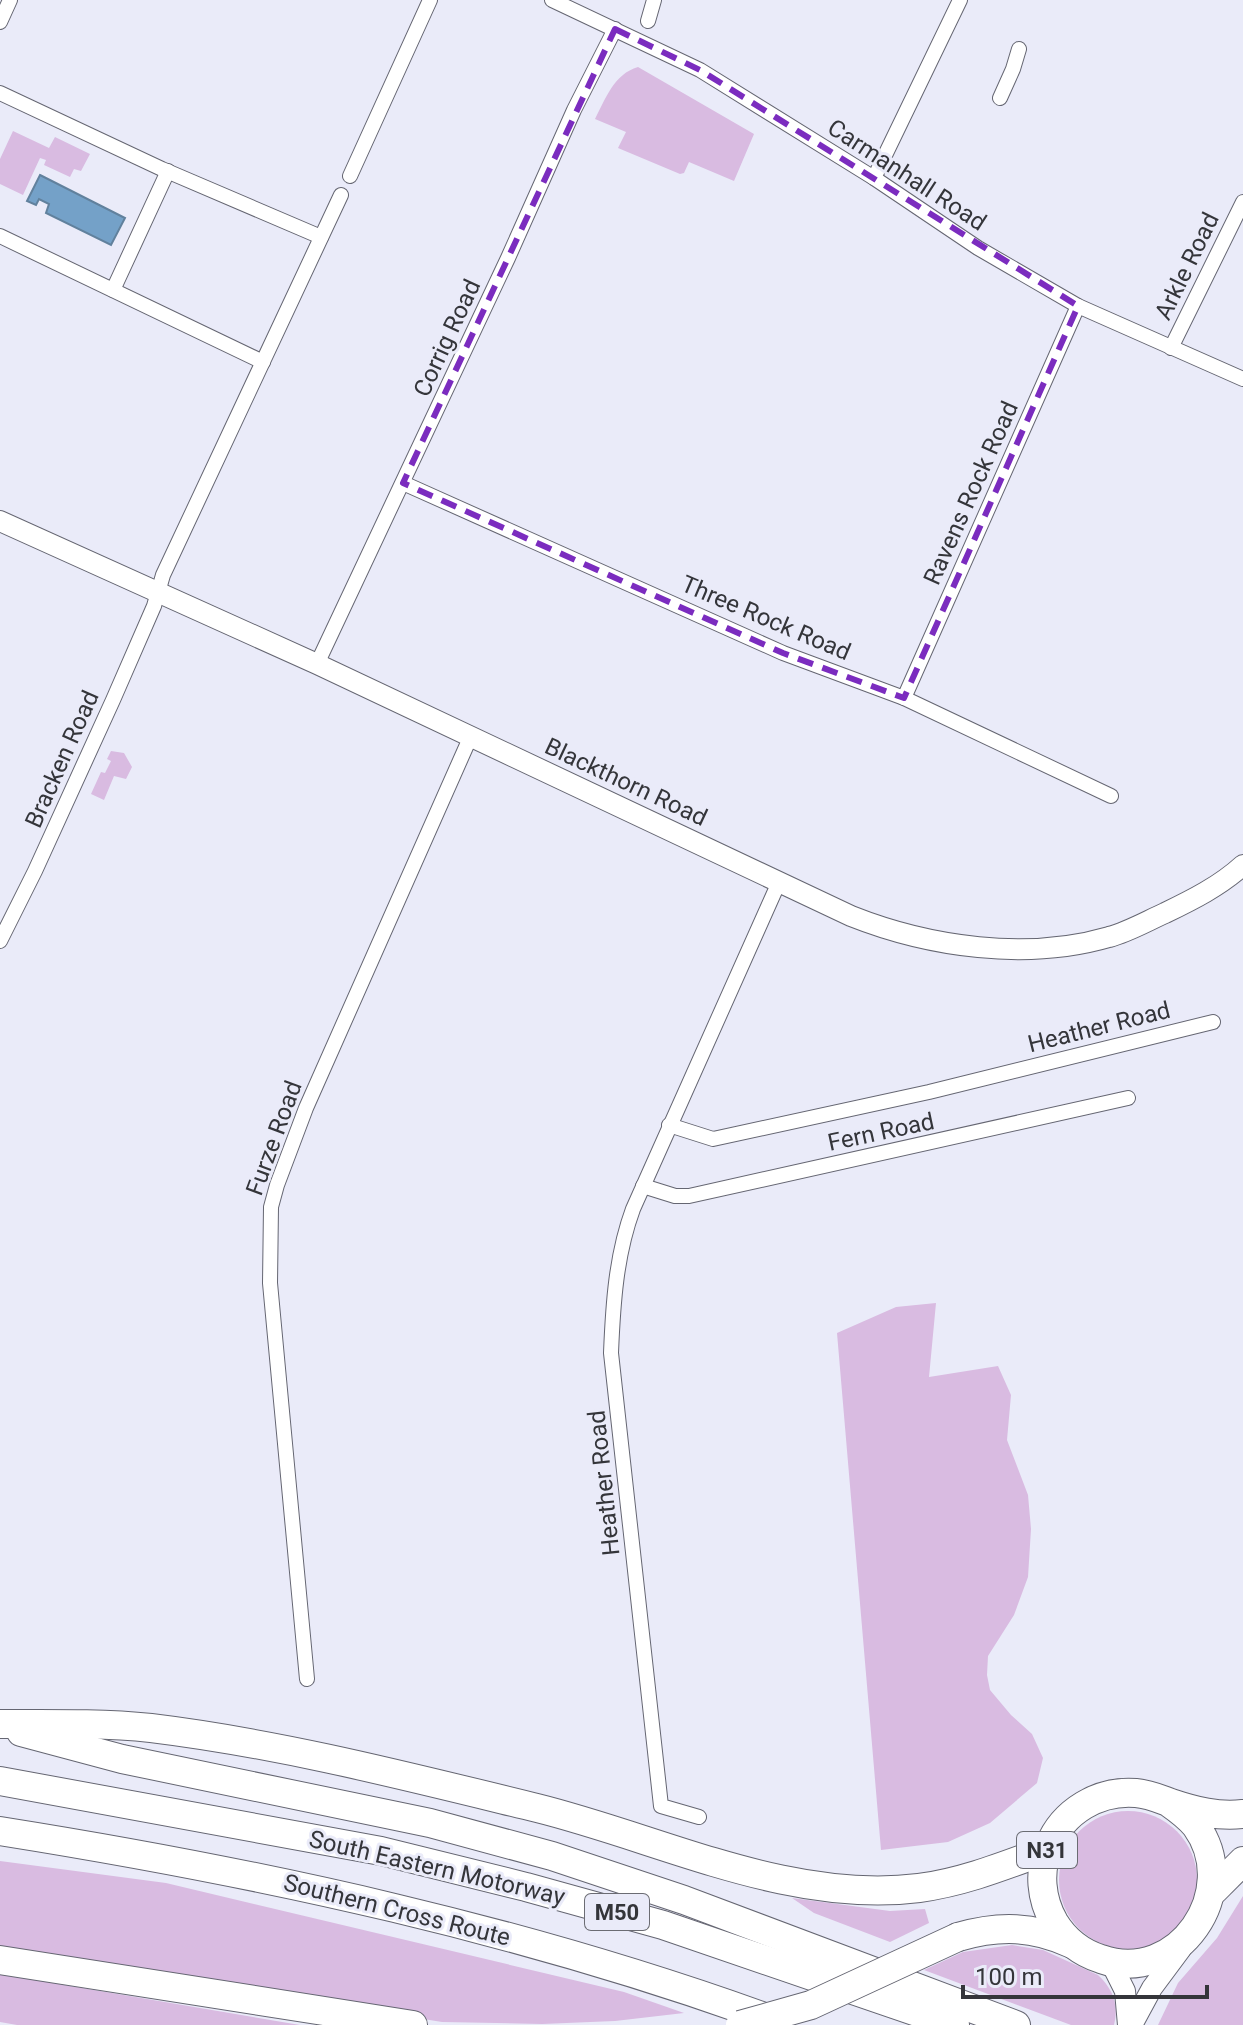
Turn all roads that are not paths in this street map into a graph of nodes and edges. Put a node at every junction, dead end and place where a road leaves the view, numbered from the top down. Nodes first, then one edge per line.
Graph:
1 (10, 0) edge
2 (430, 0) edge
3 (552, 0) edge
4 (654, 0) edge
5 (960, 0) edge
6 (648, 21) dead end
7 (0, 22) edge
8 (615, 29) junction
9 (1019, 49) dead end
10 (0, 94) edge
11 (1000, 98) dead end
12 (168, 171) junction
13 (350, 176) dead end
14 (874, 178) junction
15 (341, 195) dead end
16 (1243, 202) edge
17 (0, 236) edge
18 (321, 237) junction
19 (113, 290) junction
20 (1078, 306) junction
21 (1171, 348) junction
22 (263, 362) junction
23 (1243, 379) edge
24 (403, 483) junction
25 (0, 521) edge
26 (158, 592) junction
27 (317, 664) junction
28 (904, 698) junction
29 (470, 738) junction
30 (1111, 796) dead end
31 (1243, 865) edge
32 (779, 882) junction
33 (0, 941) edge
34 (1213, 1022) dead end
35 (1128, 1098) dead end
36 (669, 1125) junction
37 (643, 1186) junction
38 (307, 1679) dead end
39 (0, 1724) edge
40 (0, 1781) edge
41 (1168, 1802) junction
42 (1243, 1814) edge
43 (699, 1817) dead end
44 (0, 1831) edge
45 (1047, 1850) junction
46 (1243, 1861) edge
47 (1214, 1890) junction
48 (1186, 1942) junction
49 (1073, 1944) junction
50 (0, 1960) edge
51 (1111, 1963) junction
52 (413, 2025) edge
53 (740, 2025) edge
54 (786, 2025) edge
55 (955, 2025) edge
56 (1016, 2025) edge
57 (1130, 2025) edge

1 - 7 street
2 - 13 street
3 - 8 street, Carmanhall Road
4 - 6 street
5 - 14 street
8 - 14 street, Carmanhall Road
8 - 24 street, Corrig Road
9 - 11 street
10 - 12 street
12 - 18 street
12 - 19 street
14 - 20 street, Carmanhall Road
15 - 18 street, Bracken Road
16 - 21 street, Arkle Road
17 - 19 street
18 - 22 street, Bracken Road
19 - 22 street
20 - 21 street, Carmanhall Road
20 - 28 street, Ravens Rock Road
21 - 23 street, Carmanhall Road
22 - 26 street, Bracken Road
24 - 27 street, Corrig Road
24 - 28 street, Three Rock Road
25 - 26 street, Blackthorn Road
26 - 27 street, Blackthorn Road
26 - 33 street, Bracken Road
27 - 29 street, Blackthorn Road
28 - 30 street, Three Rock Road
29 - 32 street, Blackthorn Road
29 - 38 street, Furze Road
31 - 32 street, Blackthorn Road
32 - 36 street, Heather Road
34 - 36 street, Heather Road
35 - 37 street, Fern Road
36 - 37 street, Heather Road
37 - 43 street, Heather Road
39 - 45 highway
39 - 56 highway
40 - 55 highway, South Eastern Motorway / M50
41 - 42 highway, N31
41 - 45 highway, N31
41 - 47 highway, N31
44 - 54 highway, Southern Cross Route / M50
45 - 49 highway, N31
46 - 47 highway, N31
47 - 48 highway, N31
48 - 51 highway, N31
48 - 57 street
49 - 51 highway, N31
49 - 53 highway, bridge
50 - 52 highway
51 - 57 street

